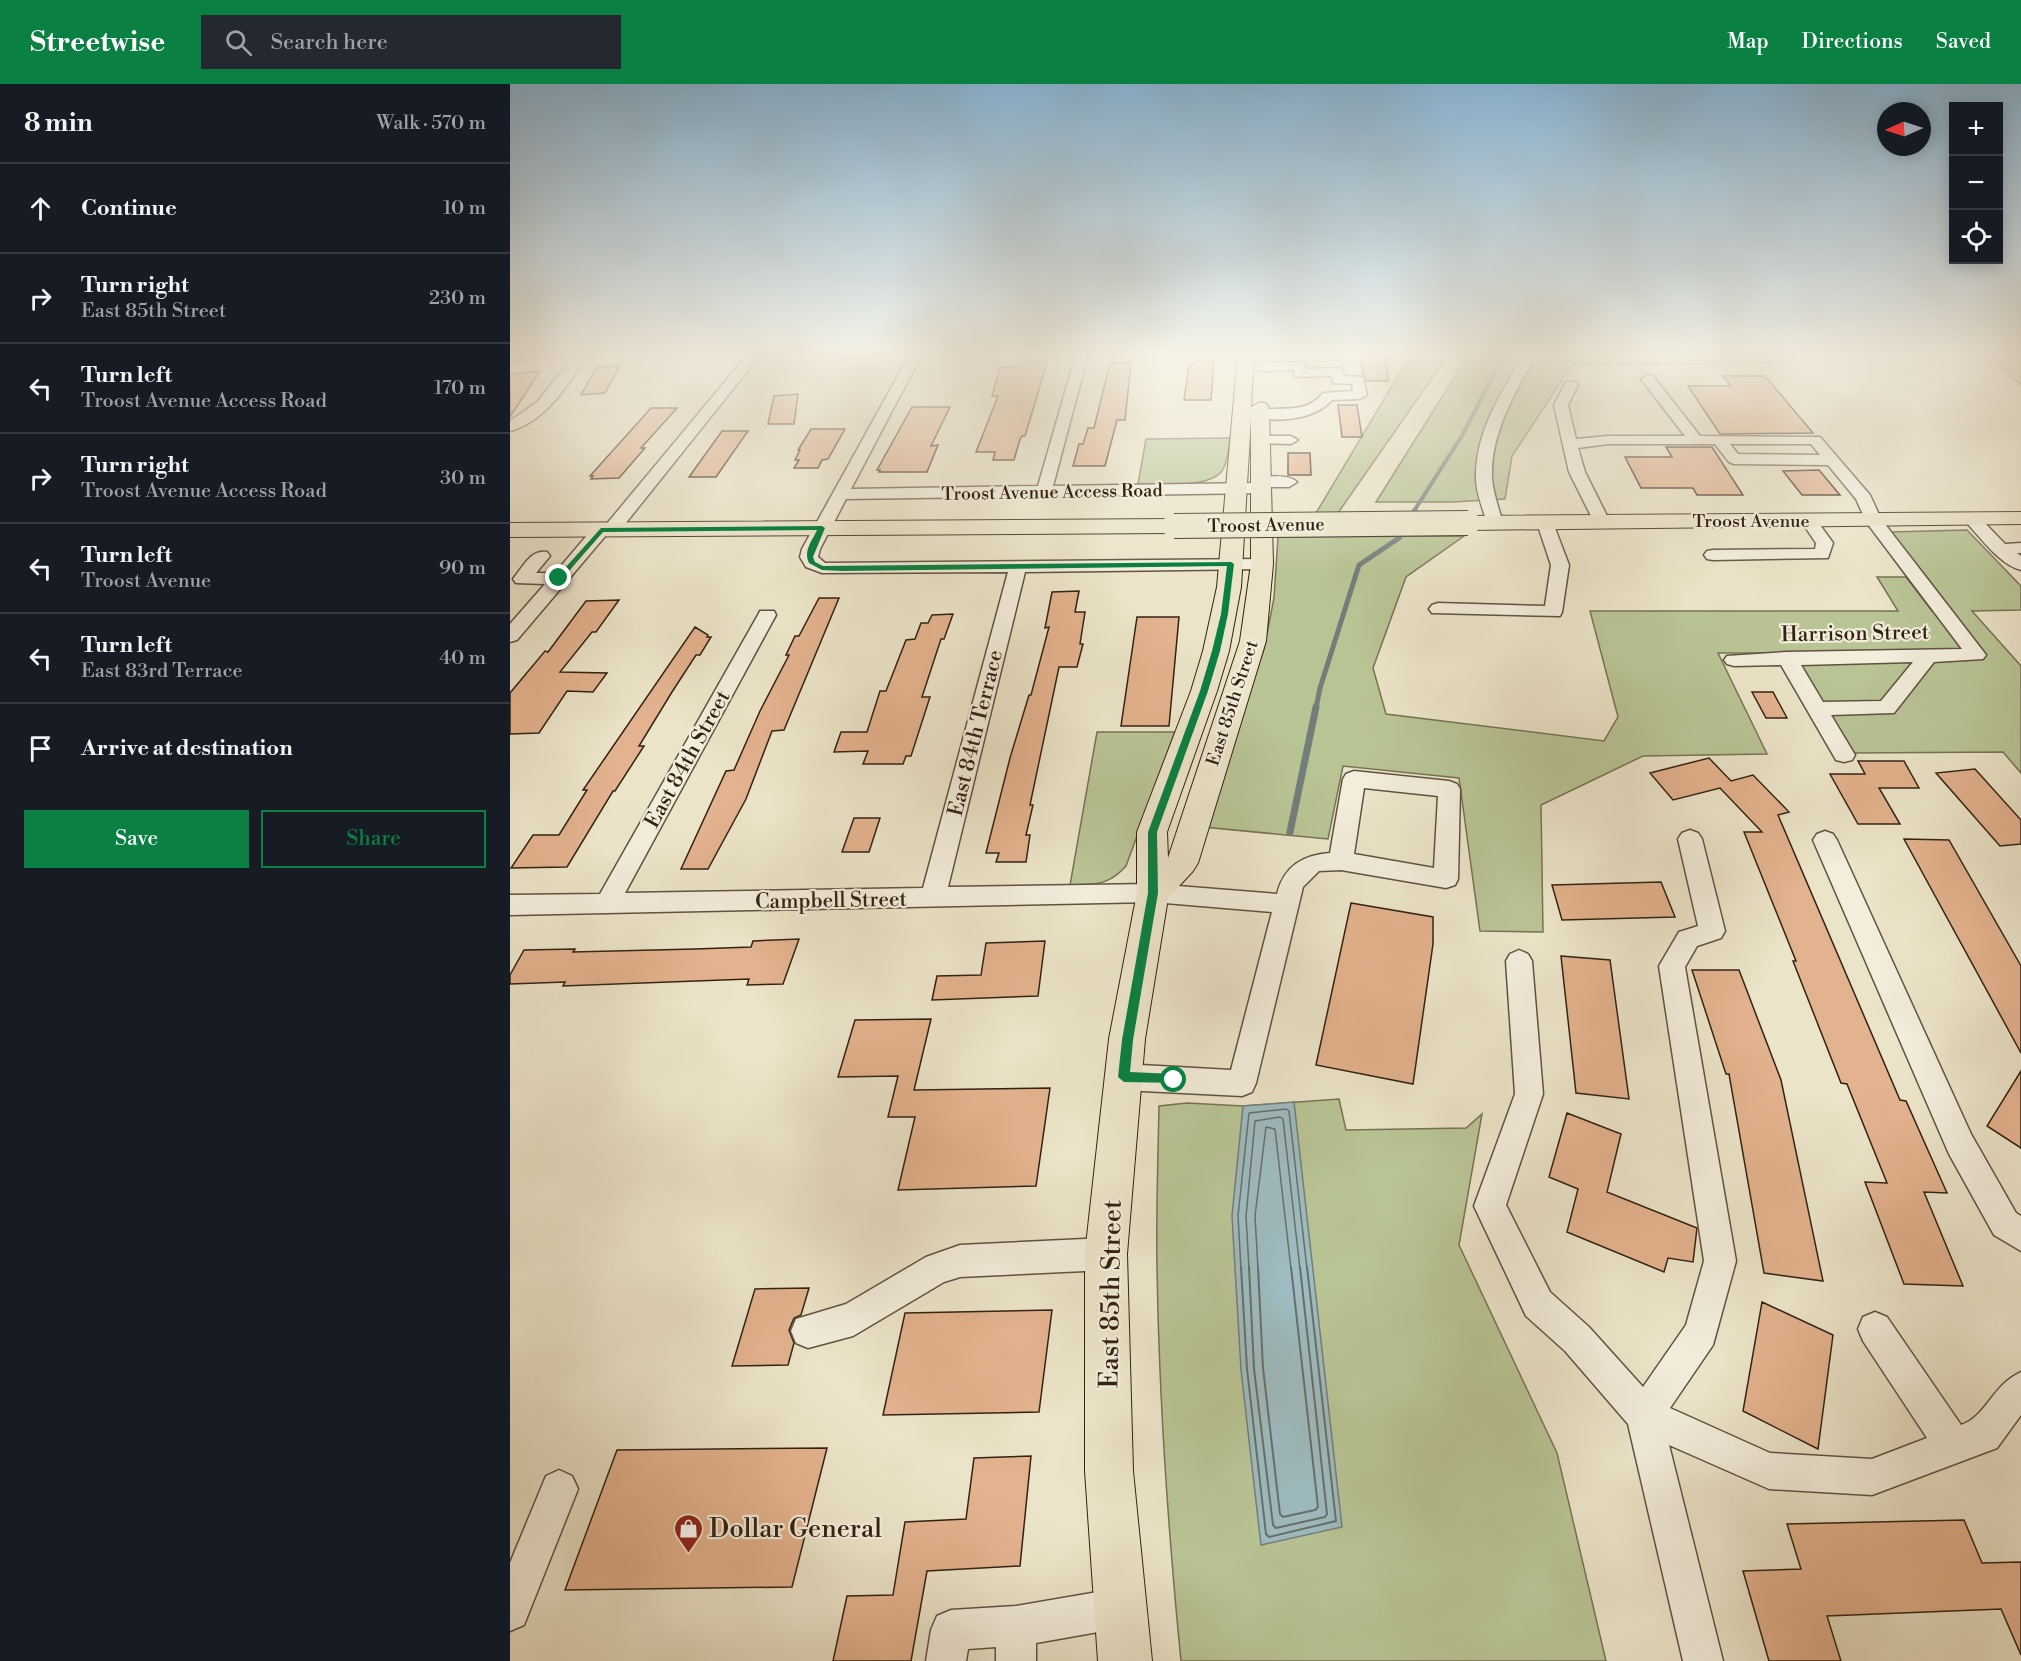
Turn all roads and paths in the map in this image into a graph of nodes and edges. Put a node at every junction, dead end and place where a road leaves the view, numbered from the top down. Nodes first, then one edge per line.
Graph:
1 (693, 428) edge
2 (877, 428) edge
3 (1062, 428) edge
4 (1244, 428) edge
5 (1261, 428) edge
6 (1493, 428) edge
7 (1567, 428) edge
8 (1686, 428) edge
9 (1261, 440) junction
10 (1291, 440) dead end
11 (1696, 440) junction
12 (1570, 444) junction
13 (1289, 482) dead end
14 (1262, 485) junction
15 (1234, 489) junction
16 (1044, 492) junction
17 (842, 494) junction
18 (2021, 518) edge
19 (1972, 519) junction
20 (1873, 520) junction
21 (1809, 521) junction
22 (1602, 522) junction
23 (1495, 523) junction
24 (1545, 523) junction
25 (822, 528) junction
26 (510, 530) edge
27 (606, 530) junction
28 (2021, 548) edge
29 (2001, 549) junction
30 (1713, 555) dead end
31 (541, 556) dead end
32 (1231, 564) junction
33 (1262, 564) junction
34 (2021, 565) edge
35 (1018, 567) junction
36 (559, 578) junction
37 (1438, 609) dead end
38 (767, 615) dead end
39 (510, 636) edge
40 (1929, 656) junction
41 (1787, 658) junction
42 (1734, 660) dead end
43 (1817, 709) junction
44 (1844, 755) dead end
45 (1690, 839) dead end
46 (1825, 840) dead end
47 (1341, 861) junction
48 (1153, 893) junction
49 (933, 898) junction
50 (607, 903) junction
51 (1287, 904) junction
52 (510, 905) edge
53 (1519, 961) dead end
54 (1124, 1077) junction
55 (2021, 1235) edge
56 (1106, 1254) junction
57 (1875, 1329) dead end
58 (808, 1331) dead end
59 (2021, 1390) edge
60 (1644, 1415) junction
61 (1954, 1446) junction
62 (559, 1490) dead end
63 (1121, 1608) junction
64 (510, 1611) edge
65 (1016, 1643) edge
66 (946, 1661) edge
67 (1125, 1661) edge
68 (1703, 1661) edge

1 - 27 street
2 - 17 street
3 - 16 street
4 - 15 main road, East 85th Street
5 - 9 main road, East 85th Street
6 - 23 street
7 - 12 street
8 - 11 street
9 - 10 street
9 - 14 main road, East 85th Street
11 - 12 street
11 - 20 street
12 - 22 street
13 - 14 street, Troost Avenue Access Road
14 - 15 street, Troost Avenue Access Road
14 - 33 main road, East 85th Street
15 - 16 street, Troost Avenue Access Road
15 - 32 main road, East 85th Street
16 - 17 street, Troost Avenue Access Road
17 - 25 street
18 - 19 main road, Troost Avenue
19 - 20 main road, Troost Avenue
19 - 29 street
20 - 21 main road, Troost Avenue
20 - 40 street, Harrison Street
21 - 22 main road, Troost Avenue
21 - 30 street
22 - 24 main road, Troost Avenue
23 - 24 main road, Troost Avenue
23 - 25 main road, Troost Avenue, bridge
24 - 37 street
25 - 27 main road, Troost Avenue
25 - 35 street
26 - 27 main road, Troost Avenue
27 - 36 street
28 - 29 street
29 - 34 street
31 - 36 street
32 - 33 street
32 - 35 street
32 - 48 main road, East 85th Street
33 - 48 main road, East 85th Street
35 - 49 street, East 84th Terrace
36 - 39 street
38 - 50 street, East 84th Street
40 - 41 street, Harrison Street
40 - 43 street
41 - 42 street, Harrison Street
41 - 43 street
43 - 44 street
45 - 60 street
46 - 55 street
47 - 47 street
47 - 51 street
48 - 49 street, Campbell Street
48 - 51 street, Campbell Street
48 - 54 main road, East 85th Street
49 - 50 street, Campbell Street
50 - 52 street, Campbell Street
51 - 54 street
53 - 60 street
54 - 56 main road, East 85th Street
56 - 58 street
56 - 63 main road, East 85th Street
57 - 61 street
59 - 61 street
60 - 61 street
60 - 68 street
62 - 64 street
63 - 65 street
63 - 67 main road, East 85th Street
65 - 66 street

